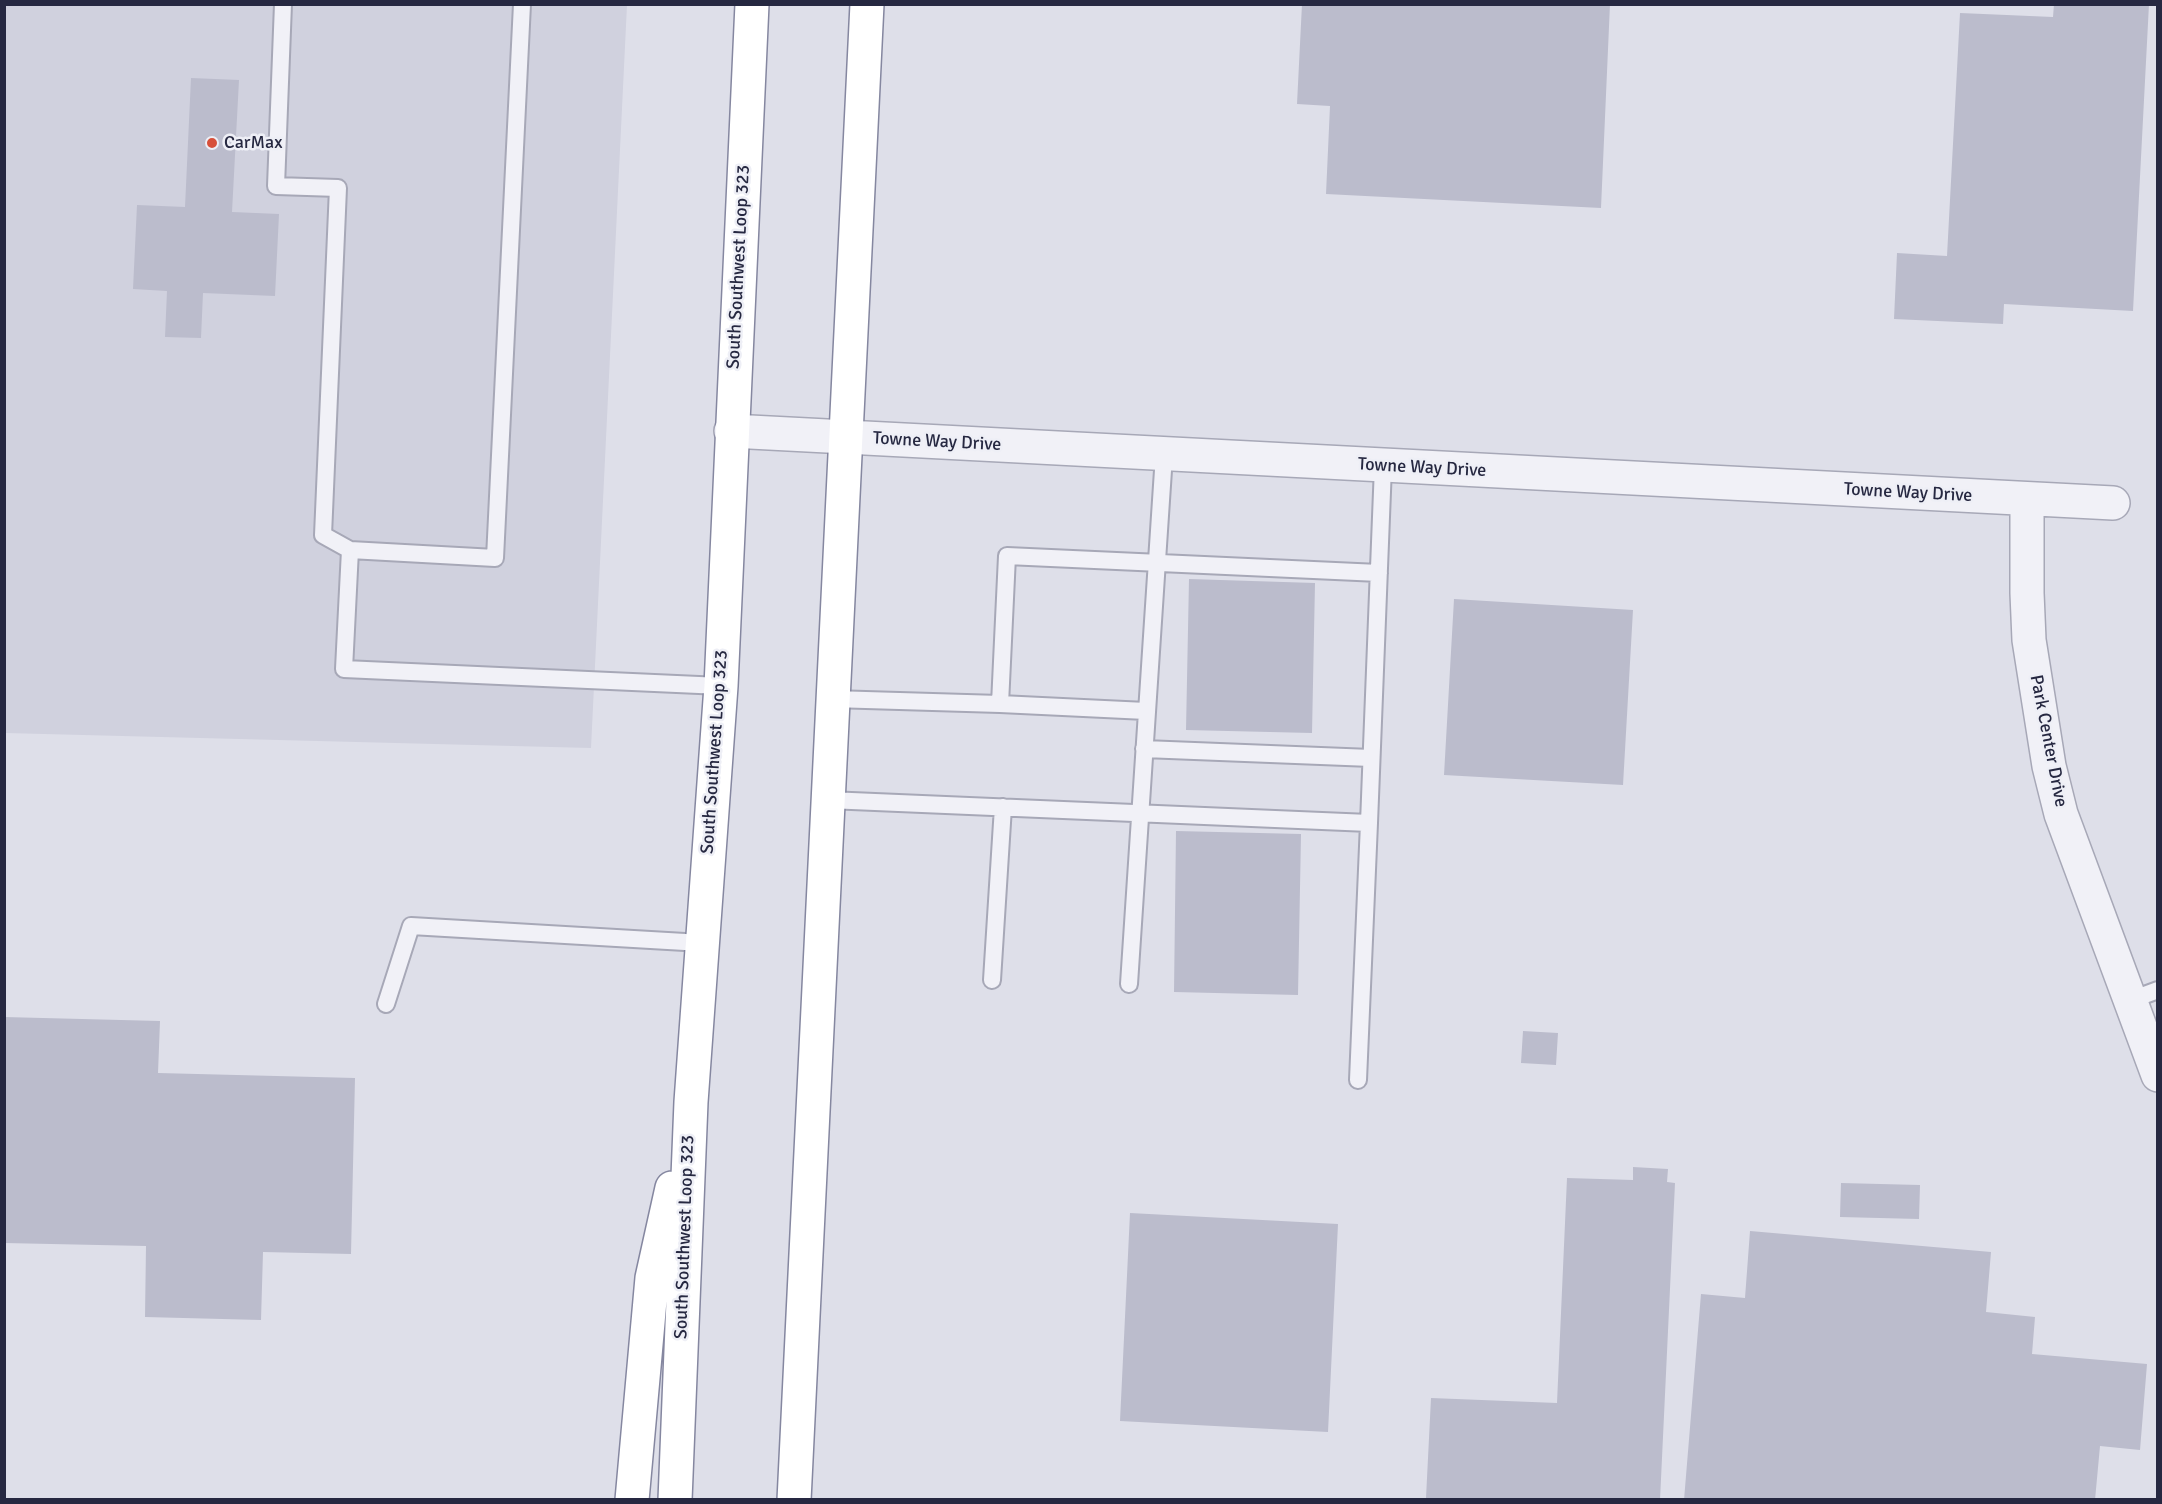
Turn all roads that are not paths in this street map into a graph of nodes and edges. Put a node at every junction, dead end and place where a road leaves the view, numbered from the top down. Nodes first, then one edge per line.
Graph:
1 (283, 4) edge
2 (522, 4) edge
3 (752, 4) edge
4 (867, 4) edge
5 (731, 431) junction
6 (845, 437) junction
7 (1164, 455) junction
8 (1383, 466) junction
9 (2027, 499) junction
10 (2113, 503) dead end
11 (350, 550) junction
12 (1156, 563) junction
13 (1379, 573) junction
14 (721, 686) junction
15 (832, 699) junction
16 (1000, 704) junction
17 (1146, 711) junction
18 (1143, 748) junction
19 (1371, 758) junction
20 (828, 800) junction
21 (1003, 807) junction
22 (1139, 813) junction
23 (1368, 822) junction
24 (702, 943) junction
25 (993, 980) dead end
26 (1129, 984) dead end
27 (2144, 995) edge
28 (386, 1004) dead end
29 (2157, 1075) edge
30 (1358, 1080) dead end
31 (691, 1102) junction
32 (632, 1500) edge
33 (675, 1500) edge
34 (794, 1500) edge

1 - 11 lane
2 - 11 lane
3 - 5 highway, South Southwest Loop 323
4 - 6 highway
5 - 6 street, Towne Way Drive
5 - 14 highway, South Southwest Loop 323
6 - 7 street, Towne Way Drive
6 - 15 highway
7 - 8 street, Towne Way Drive
7 - 12 lane
8 - 9 street, Towne Way Drive
8 - 13 lane
9 - 10 street, Towne Way Drive
9 - 27 street, Park Center Drive
11 - 14 lane
12 - 13 lane
12 - 16 lane
12 - 17 lane
13 - 19 lane
14 - 24 highway, South Southwest Loop 323
15 - 16 lane
15 - 20 highway
16 - 17 lane
17 - 18 lane
18 - 19 lane
18 - 22 lane
19 - 23 lane
20 - 21 lane
20 - 34 highway
21 - 22 lane
21 - 25 lane
22 - 23 lane
22 - 26 lane
23 - 30 lane
24 - 28 lane
24 - 31 highway, South Southwest Loop 323
27 - 29 street, Park Center Drive
31 - 32 highway
31 - 33 highway, South Southwest Loop 323

